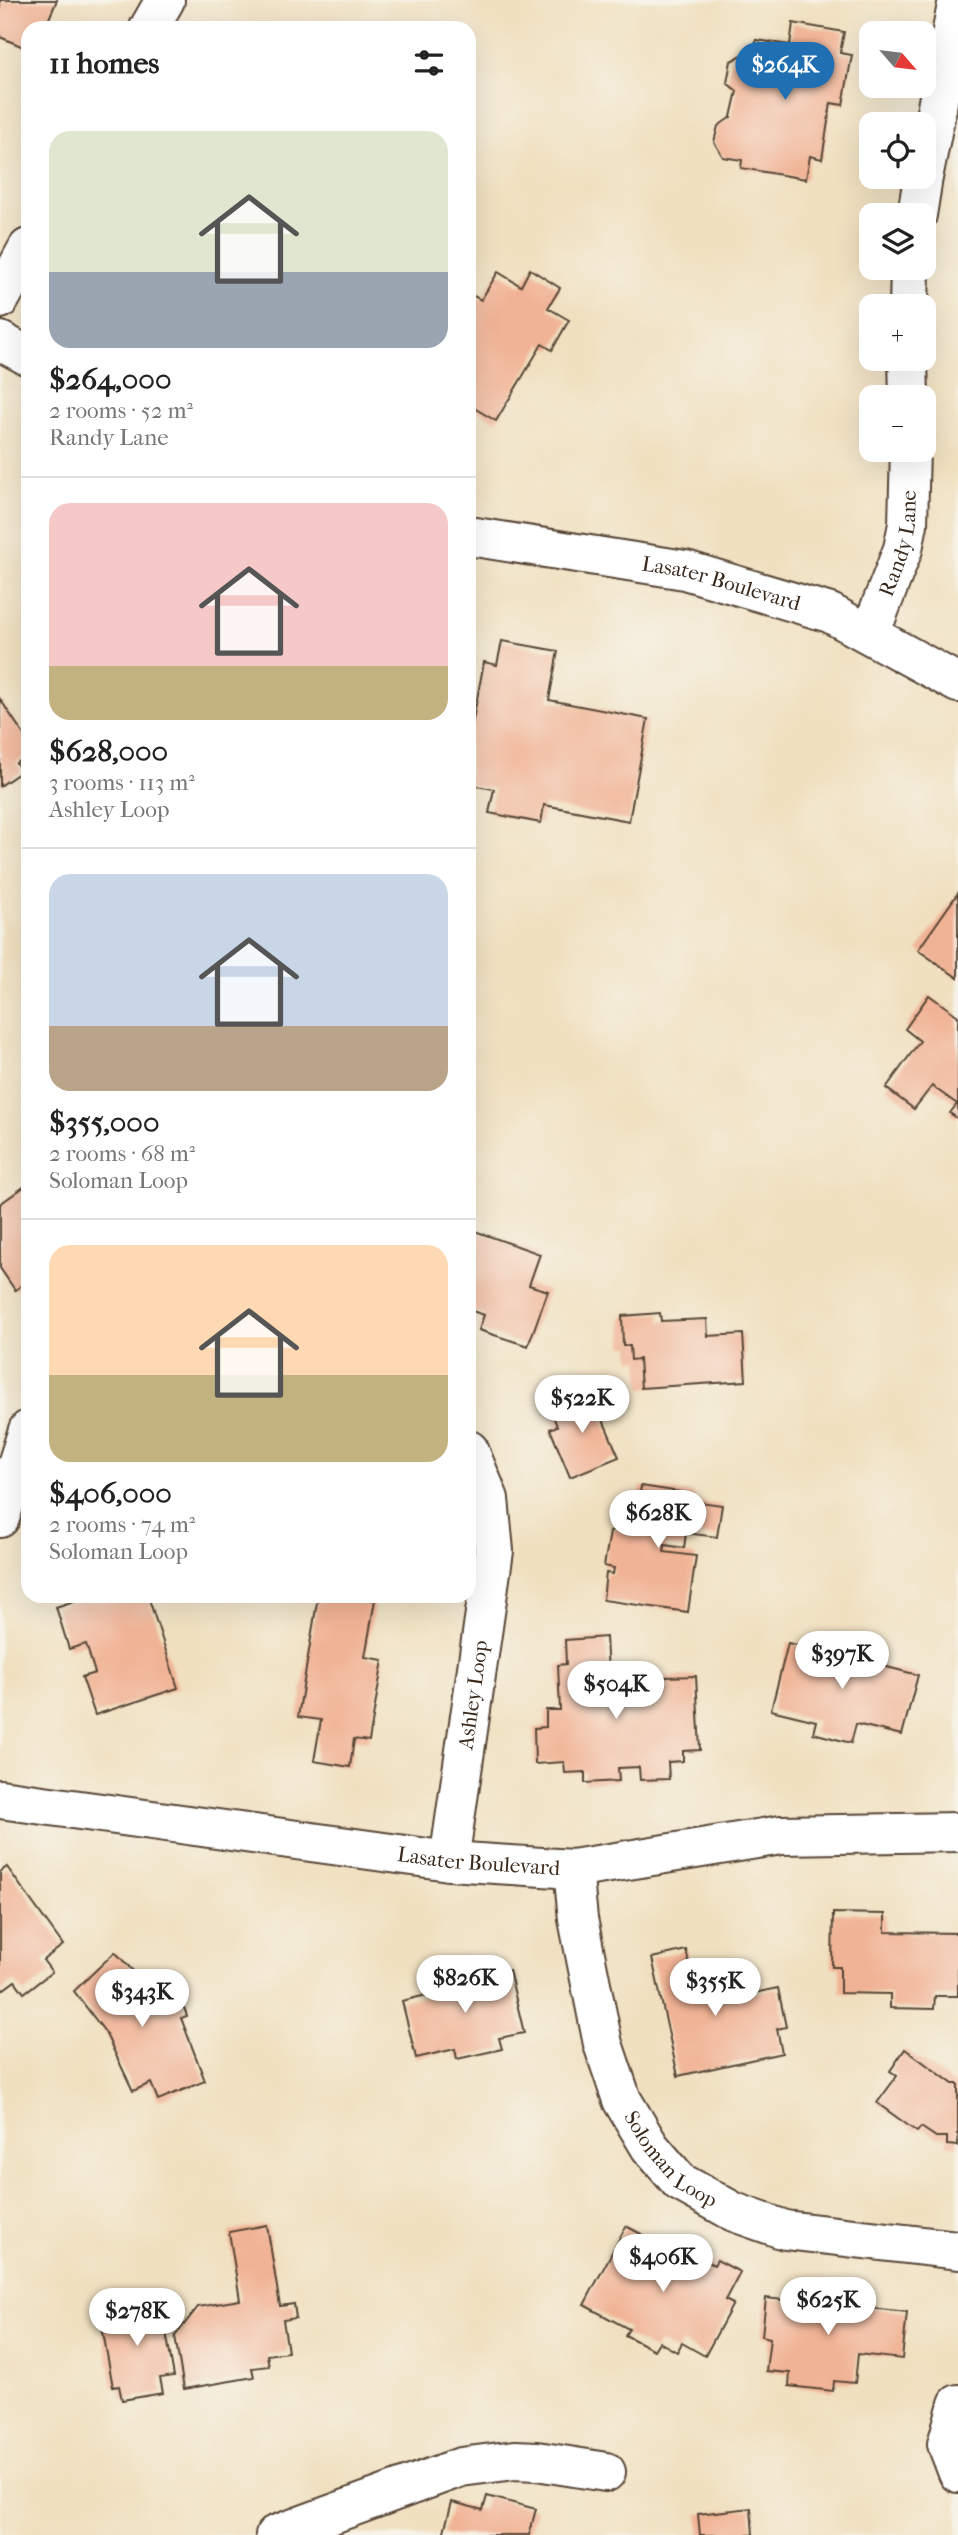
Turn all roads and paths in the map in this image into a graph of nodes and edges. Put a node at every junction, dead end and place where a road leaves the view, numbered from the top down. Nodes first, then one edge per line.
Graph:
1 (165, 0) edge
2 (958, 0) edge
3 (153, 21) edge
4 (936, 113) edge
5 (21, 261) edge
6 (0, 299) edge
7 (0, 341) edge
8 (21, 352) edge
9 (910, 462) edge
10 (476, 537) edge
11 (870, 634) junction
12 (958, 683) edge
13 (21, 1452) edge
14 (476, 1467) edge
15 (0, 1518) edge
16 (0, 1799) edge
17 (958, 1832) edge
18 (449, 1861) junction
19 (573, 1870) junction
20 (958, 2250) edge
21 (958, 2404) edge
22 (606, 2472) dead end
23 (958, 2473) edge
24 (275, 2535) edge

1 - 3 street
2 - 4 street
5 - 6 street
7 - 8 street
9 - 11 street, Randy Lane
10 - 11 street, Lasater Boulevard
11 - 12 street, Lasater Boulevard
13 - 15 street
14 - 18 street, Ashley Loop
16 - 18 street, Lasater Boulevard
17 - 19 street, Lasater Boulevard
18 - 19 street, Lasater Boulevard
19 - 20 street, Soloman Loop
21 - 23 street
22 - 24 street

